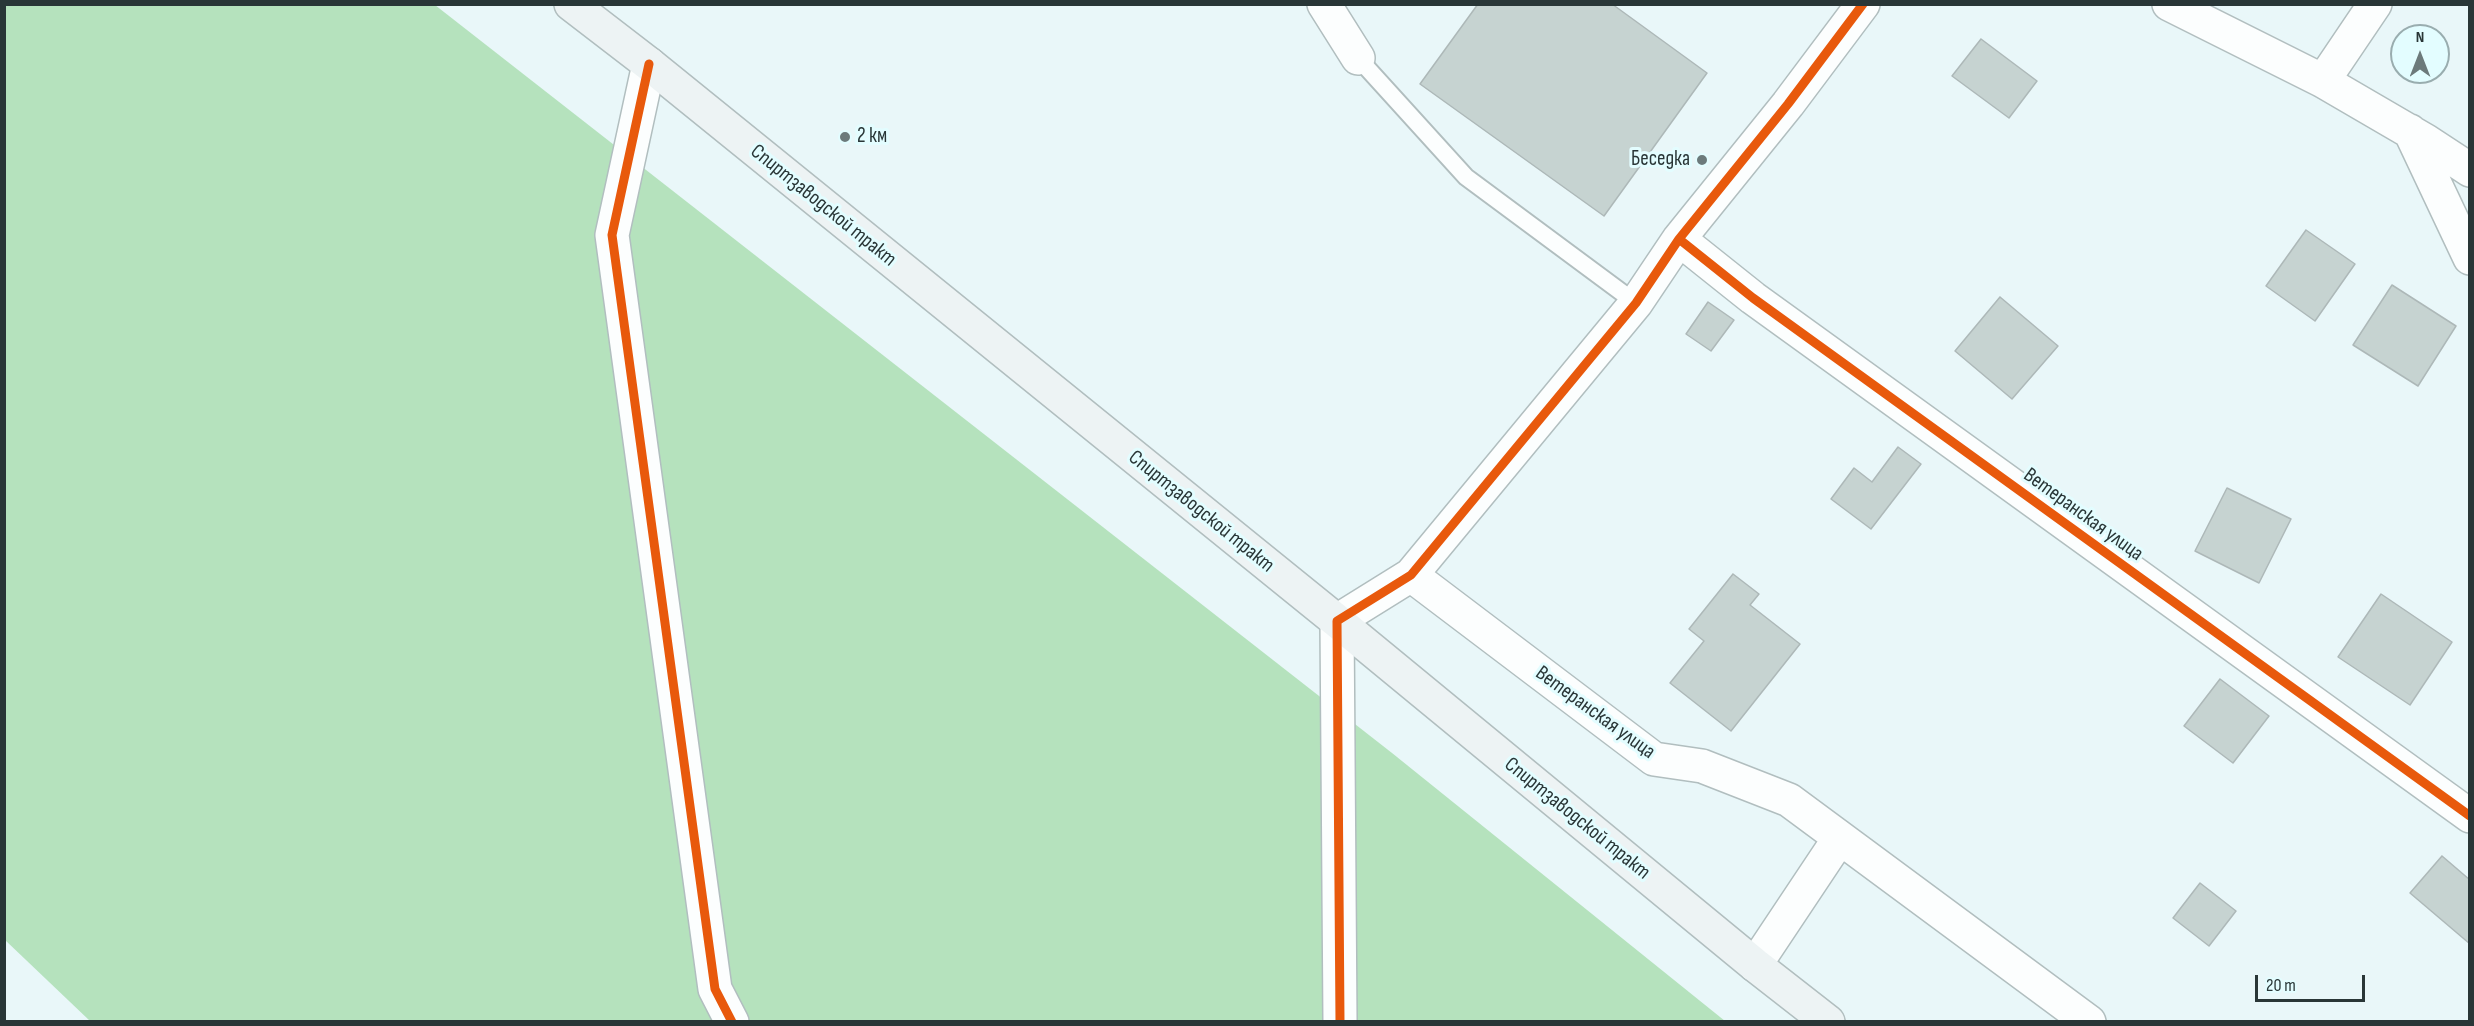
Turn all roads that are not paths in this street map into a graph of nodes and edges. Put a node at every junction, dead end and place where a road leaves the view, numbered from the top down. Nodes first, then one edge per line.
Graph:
1 (572, 4) edge
2 (1324, 4) edge
3 (1863, 4) edge
4 (2169, 4) edge
5 (2375, 4) edge
6 (1358, 58) joint
7 (649, 64) junction
8 (2323, 81) junction
9 (2410, 131) junction
10 (2469, 170) edge
11 (1679, 239) junction
12 (2469, 258) edge
13 (1636, 303) junction
14 (1411, 575) junction
15 (1337, 621) junction
16 (2469, 816) edge
17 (1839, 838) junction
18 (1755, 965) junction
19 (732, 1022) edge
20 (1340, 1022) edge
21 (1828, 1022) edge
22 (2089, 1022) edge

1 - 7 main road, Спиртзаводской тракт
2 - 6 street
3 - 11 street
4 - 8 street
5 - 8 street
6 - 13 lane
7 - 15 main road, Спиртзаводской тракт
7 - 19 street
8 - 9 street
9 - 10 street
9 - 12 street
11 - 13 street
11 - 16 street, Ветеранская улица
13 - 14 street
14 - 15 street
14 - 17 street, Ветеранская улица
15 - 18 main road, Спиртзаводской тракт
15 - 20 street
17 - 18 street
17 - 22 street, Ветеранская улица
18 - 21 main road, Спиртзаводской тракт

